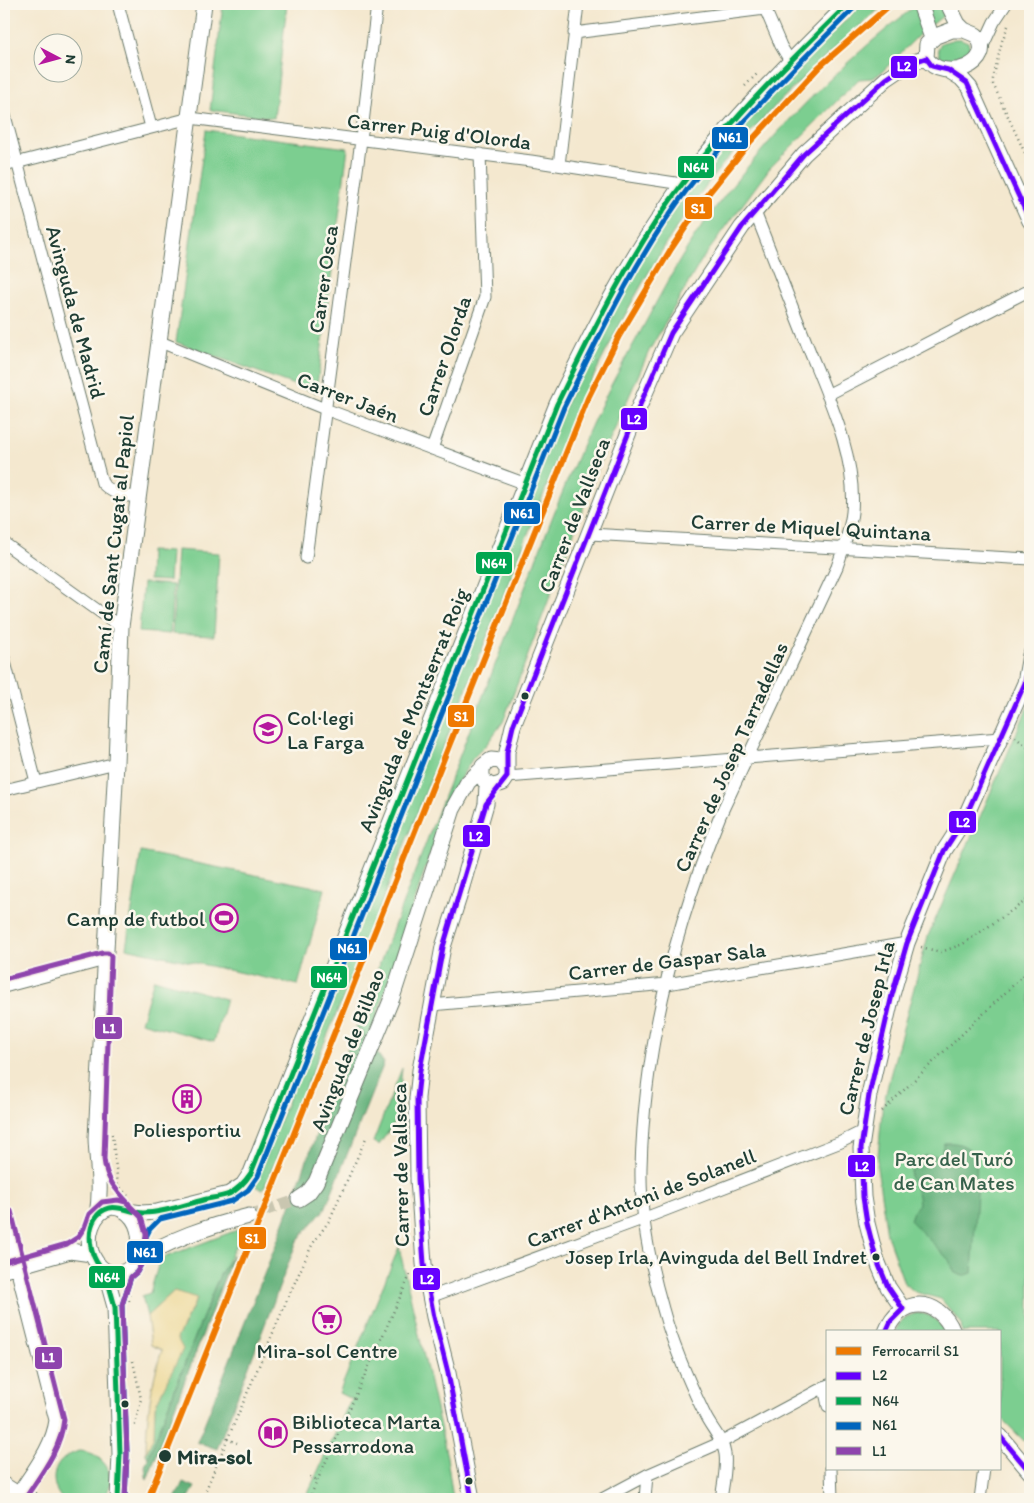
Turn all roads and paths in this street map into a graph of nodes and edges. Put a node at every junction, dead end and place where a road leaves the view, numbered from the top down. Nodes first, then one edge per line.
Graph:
1 (118, 4) edge
2 (204, 4) edge
3 (377, 4) edge
4 (578, 4) edge
5 (848, 4) edge
6 (948, 4) edge
7 (1006, 4) edge
8 (764, 6) edge
9 (922, 10) edge
10 (994, 22) junction
11 (1009, 25) dead end
12 (969, 32) junction
13 (574, 33) junction
14 (932, 38) junction
15 (982, 48) junction
16 (926, 58) junction
17 (790, 61) junction
18 (973, 64) junction
19 (948, 70) junction
20 (973, 94) junction
21 (4, 112) edge
22 (190, 118) junction
23 (151, 128) junction
24 (361, 140) junction
25 (480, 154) junction
26 (17, 162) junction
27 (1030, 164) edge
28 (559, 165) junction
29 (4, 166) edge
30 (682, 184) junction
31 (755, 212) junction
32 (1030, 221) edge
33 (1030, 290) edge
34 (158, 341) junction
35 (827, 395) junction
36 (325, 409) junction
37 (432, 449) junction
38 (526, 484) junction
39 (138, 497) junction
40 (590, 534) junction
41 (4, 543) edge
42 (844, 547) junction
43 (306, 558) dead end
44 (1030, 559) edge
45 (121, 627) junction
46 (1030, 655) edge
47 (4, 658) edge
48 (1000, 738) junction
49 (748, 757) junction
50 (116, 763) junction
51 (494, 775) junction
52 (36, 782) junction
53 (4, 790) edge
54 (1030, 898) edge
55 (907, 943) junction
56 (105, 960) junction
57 (1030, 969) edge
58 (667, 984) junction
59 (4, 987) edge
60 (431, 1005) junction
61 (111, 1130) dead end
62 (863, 1130) junction
63 (366, 1138) dead end
64 (100, 1181) junction
65 (299, 1199) tunnel mouth
66 (128, 1207) junction
67 (157, 1212) junction
68 (4, 1213) edge
69 (97, 1215) junction
70 (249, 1216) tunnel mouth
71 (645, 1218) junction
72 (91, 1231) junction
73 (140, 1238) junction
74 (168, 1243) junction
75 (70, 1252) junction
76 (92, 1254) junction
77 (424, 1264) junction
78 (10, 1268) edge
79 (105, 1271) junction
80 (131, 1272) junction
81 (430, 1298) junction
82 (122, 1305) junction
83 (902, 1309) junction
84 (887, 1330) edge
85 (952, 1330) edge
86 (132, 1354) dead end
87 (826, 1386) edge
88 (134, 1430) dead end
89 (1002, 1438) edge
90 (227, 1440) junction
91 (722, 1442) junction
92 (237, 1443) dead end
93 (831, 1470) edge
94 (984, 1470) edge
95 (1030, 1472) edge
96 (647, 1475) junction
97 (310, 1477) dead end
98 (318, 1480) junction
99 (4, 1483) edge
100 (26, 1496) edge
101 (118, 1499) edge
102 (202, 1499) edge
103 (309, 1499) edge
104 (472, 1499) edge
105 (602, 1499) edge
106 (645, 1499) edge
107 (721, 1499) edge
108 (832, 1499) edge
109 (980, 1499) edge

1 - 23 street
2 - 22 street, Camí de Sant Cugat al Papiol
3 - 24 street, Carrer Osca
4 - 13 street
5 - 17 street, Avinguda de Montserrat Roig
6 - 12 street
7 - 10 street
8 - 13 street
8 - 17 street
9 - 14 street
10 - 12 street
10 - 15 street
11 - 27 path
12 - 14 street
12 - 15 street
13 - 28 street
14 - 16 street
15 - 18 street
16 - 19 street
16 - 31 street, Carrer de Vallseca
17 - 30 street, Avinguda de Montserrat Roig
18 - 19 street
18 - 20 street
19 - 20 street
20 - 32 street
21 - 26 street, Avinguda de Madrid
22 - 23 street
22 - 24 street, Carrer Puig d'Olorda
22 - 34 street, Camí de Sant Cugat al Papiol
23 - 26 street
24 - 25 street, Carrer Puig d'Olorda
24 - 36 street, Carrer Osca
25 - 28 street, Carrer Puig d'Olorda
25 - 37 street, Carrer Olorda
26 - 29 street
26 - 39 street, Avinguda de Madrid
28 - 30 street, Carrer Puig d'Olorda
30 - 38 street, Avinguda de Montserrat Roig
31 - 35 street, Carrer de Josep Tarradellas
31 - 40 street, Carrer de Vallseca
33 - 35 street
34 - 36 street, Carrer Jaén
34 - 39 street, Camí de Sant Cugat al Papiol
35 - 42 street, Carrer de Josep Tarradellas
36 - 37 street, Carrer Jaén
36 - 43 street, Carrer Osca
37 - 38 street, Carrer Jaén
38 - 67 street, Avinguda de Montserrat Roig
39 - 45 street, Camí de Sant Cugat al Papiol
40 - 42 street, Carrer de Miquel Quintana
40 - 51 street, Carrer de Vallseca
41 - 45 street
42 - 44 street, Carrer de Miquel Quintana
42 - 49 street, Carrer de Josep Tarradellas
45 - 50 street, Camí de Sant Cugat al Papiol
46 - 48 street, Carrer de Josep Irla
47 - 52 street
48 - 49 street
48 - 55 street, Carrer de Josep Irla
49 - 51 street
49 - 58 street, Carrer de Josep Tarradellas
50 - 52 street
50 - 56 street, Camí de Sant Cugat al Papiol
51 - 60 street, Carrer de Vallseca
51 - 65 street, Avinguda de Bilbao
52 - 53 street
54 - 55 path
55 - 58 street, Carrer de Gaspar Sala
55 - 62 street, Carrer de Josep Irla
56 - 59 street
56 - 64 street, Camí de Sant Cugat al Papiol
57 - 62 path
58 - 60 street, Carrer de Gaspar Sala
58 - 71 street, Carrer de Josep Tarradellas
60 - 77 street, Carrer de Vallseca
61 - 66 path
62 - 71 street, Carrer d'Antoni de Solanell
62 - 83 street, Carrer de Josep Irla
63 - 90 path
64 - 66 street
64 - 69 street, Camí de Sant Cugat al Papiol
66 - 67 street, Avinguda de Montserrat Roig
66 - 69 street
66 - 73 street
67 - 73 street
68 - 78 street
69 - 72 street
70 - 74 street
71 - 81 street, Carrer d'Antoni de Solanell
71 - 91 street, Carrer de Josep Tarradellas
72 - 75 street
72 - 76 street
73 - 74 street
73 - 80 street
74 - 80 street
75 - 76 street
75 - 78 street
76 - 79 street
77 - 81 street, Carrer de Vallseca
77 - 98 path
78 - 100 street
79 - 80 street
79 - 82 street
80 - 82 street
80 - 82 path
81 - 104 street, Carrer de Vallseca
82 - 101 street
83 - 84 street
83 - 85 street
86 - 88 path
87 - 91 street
89 - 95 street
90 - 92 path
90 - 102 path
91 - 96 street
91 - 107 street
93 - 108 street
94 - 109 street
96 - 105 street
96 - 106 street
97 - 98 path
98 - 103 path
99 - 100 street

